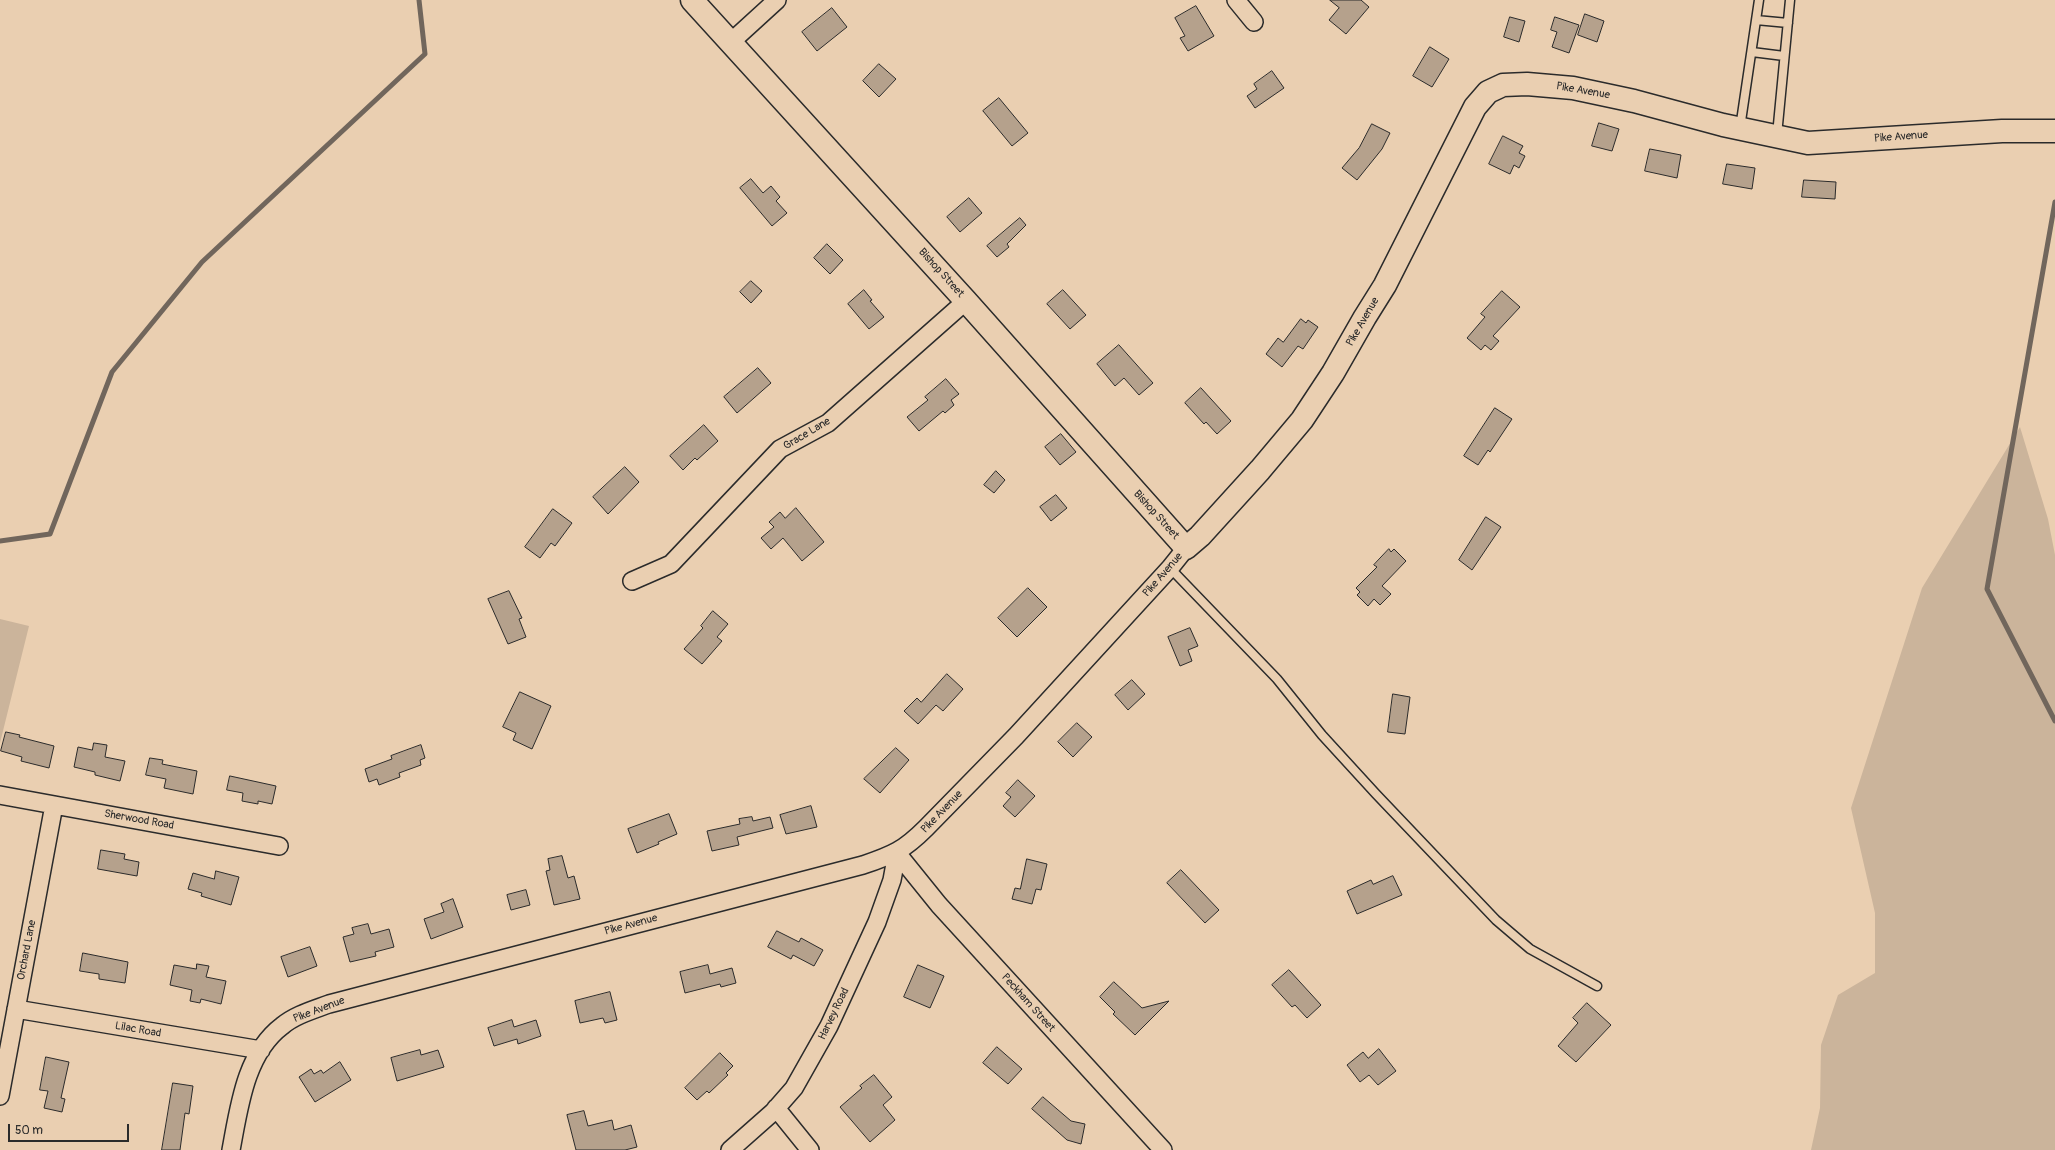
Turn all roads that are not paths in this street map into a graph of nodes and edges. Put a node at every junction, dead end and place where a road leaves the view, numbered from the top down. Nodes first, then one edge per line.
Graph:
1 (692, 0) edge
2 (777, 0) edge
3 (1236, 0) edge
4 (1759, 0) edge
5 (1790, 0) edge
6 (1756, 20) junction
7 (1254, 22) dead end
8 (1788, 23) junction
9 (731, 42) junction
10 (1752, 52) junction
11 (1784, 56) junction
12 (1740, 129) junction
13 (2055, 131) edge
14 (1776, 137) junction
15 (966, 301) junction
16 (1186, 548) junction
17 (1170, 568) junction
18 (632, 581) dead end
19 (0, 795) edge
20 (54, 805) junction
21 (278, 846) dead end
22 (897, 853) junction
23 (1597, 986) dead end
24 (16, 1009) junction
25 (261, 1050) junction
26 (3, 1064) edge
27 (0, 1096) edge
28 (776, 1108) junction
29 (231, 1150) edge
30 (730, 1150) edge
31 (810, 1150) edge
32 (1163, 1150) edge

1 - 9 street, Bishop Street
2 - 9 street
3 - 7 street
4 - 6 lane
5 - 8 lane
6 - 8 lane
6 - 10 lane
8 - 11 lane
9 - 15 street, Bishop Street
10 - 11 lane
10 - 12 lane
11 - 14 lane
12 - 14 street, Pike Avenue
12 - 16 street, Pike Avenue
13 - 14 street, Pike Avenue
15 - 16 street, Bishop Street
15 - 18 street, Grace Lane
16 - 17 street, Pike Avenue
17 - 22 street, Pike Avenue
17 - 23 lane
19 - 20 street, Sherwood Road
20 - 21 street, Sherwood Road
20 - 24 street, Orchard Lane
22 - 25 street, Pike Avenue
22 - 28 street, Harvey Road
22 - 32 street, Peckham Street
24 - 25 street, Lilac Road
24 - 26 street, Orchard Lane
25 - 29 street, Pike Avenue
26 - 27 street, Orchard Lane
28 - 30 street, Harvey Road
28 - 31 street

